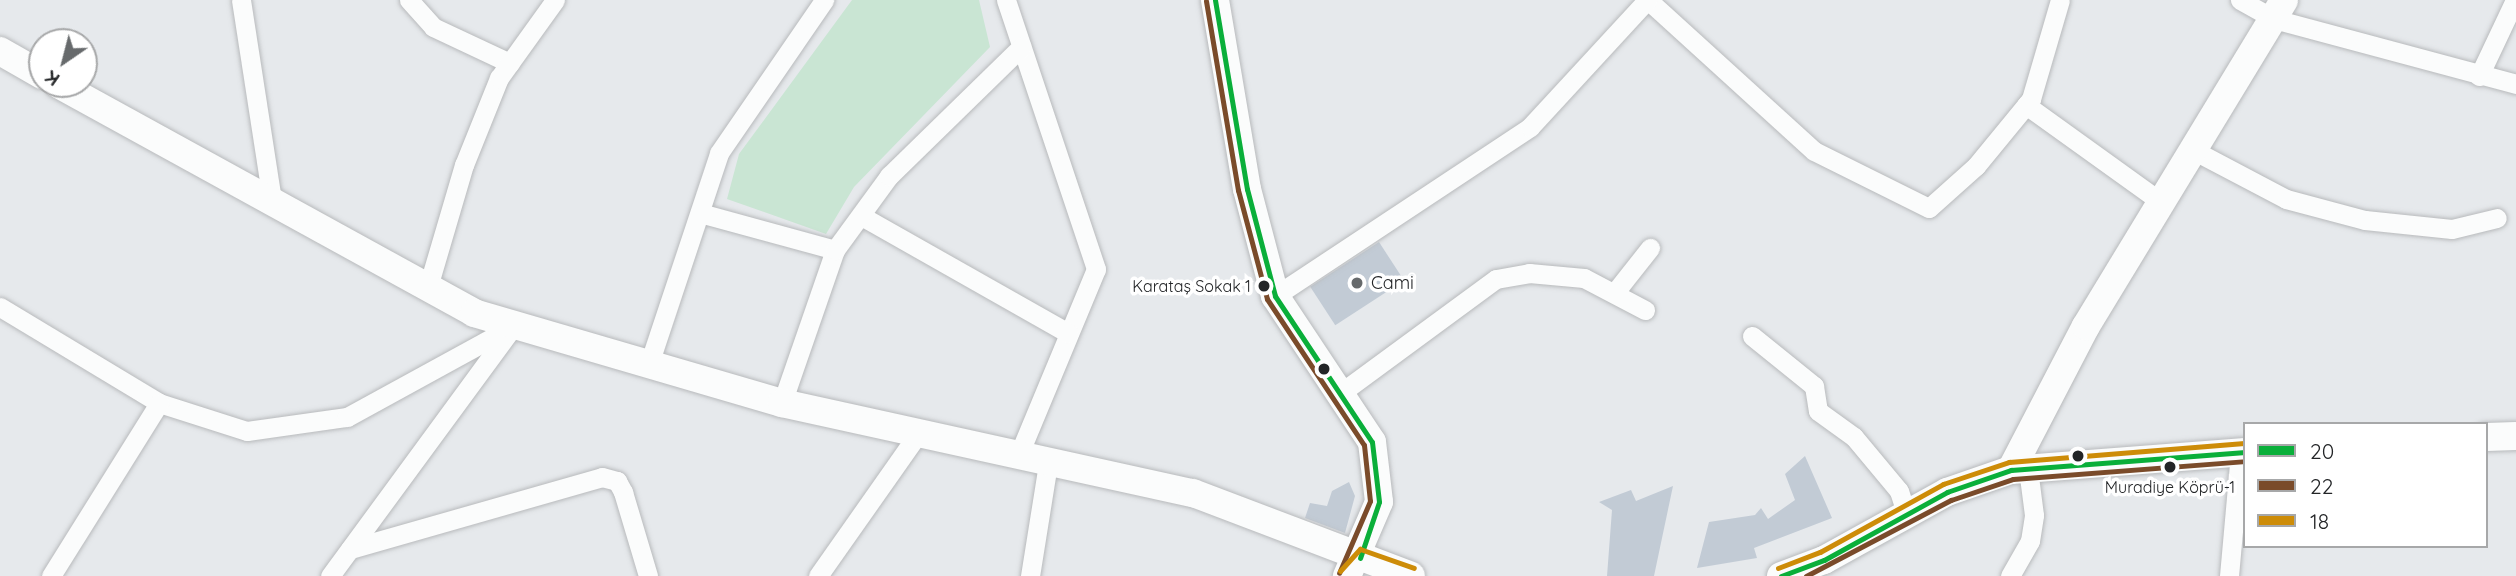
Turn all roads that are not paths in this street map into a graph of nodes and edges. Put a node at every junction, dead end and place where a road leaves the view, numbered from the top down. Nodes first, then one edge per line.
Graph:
1 (241, 0) edge
2 (409, 0) edge
3 (555, 0) edge
4 (824, 0) edge
5 (1006, 0) edge
6 (1215, 0) edge
7 (1647, 0) edge
8 (2060, 0) edge
9 (2240, 0) edge
10 (2515, 0) edge
11 (2279, 10) edge
12 (1021, 47) junction
13 (3, 59) edge
14 (510, 63) junction
15 (28, 69) edge
16 (2479, 76) junction
17 (2516, 84) edge
18 (84, 98) edge
19 (2026, 105) junction
20 (2193, 150) junction
21 (272, 201) junction
22 (2161, 202) junction
23 (700, 213) junction
24 (863, 217) junction
25 (2497, 218) dead end
26 (1650, 248) dead end
27 (835, 250) junction
28 (428, 287) junction
29 (1616, 290) junction
30 (1275, 296) junction
31 (1645, 310) dead end
32 (5, 311) edge
33 (515, 325) junction
34 (0, 331) edge
35 (1068, 333) junction
36 (1752, 336) dead end
37 (649, 364) junction
38 (1342, 392) junction
39 (159, 403) junction
40 (782, 403) junction
41 (920, 431) junction
42 (2516, 436) edge
43 (2488, 437) edge
44 (1020, 452) junction
45 (2242, 453) edge
46 (1049, 458) junction
47 (2020, 470) junction
48 (1907, 515) junction
49 (350, 549) junction
50 (1353, 567) edge
51 (51, 576) edge
52 (330, 576) edge
53 (648, 576) edge
54 (818, 576) edge
55 (1030, 576) edge
56 (1411, 576) edge
57 (1781, 576) edge
58 (2010, 576) edge
59 (2229, 576) edge

1 - 21 street
2 - 14 street
3 - 14 street
4 - 23 street
5 - 12 street
6 - 30 street
7 - 19 street
7 - 30 street
8 - 19 street
9 - 11 street
10 - 16 street
11 - 16 street
11 - 20 street
12 - 24 street
12 - 35 street
13 - 15 street
14 - 28 street
16 - 17 street
18 - 21 street
19 - 22 street
20 - 22 street
20 - 25 street
21 - 28 street
22 - 47 street
23 - 27 street
23 - 37 street
24 - 27 street
24 - 35 street
26 - 29 street
27 - 40 street
28 - 33 street
29 - 31 street
29 - 38 street
30 - 38 street
32 - 34 street
32 - 39 street
33 - 37 street
33 - 39 street
33 - 49 street
35 - 44 street
36 - 48 street
37 - 40 street
38 - 50 street
39 - 51 street
40 - 41 street
41 - 44 street
41 - 54 street
42 - 43 street
44 - 46 street
45 - 47 street
45 - 59 street
46 - 50 street
46 - 55 street
47 - 48 street
47 - 58 street
48 - 57 street
49 - 52 street
49 - 53 street
50 - 56 street

